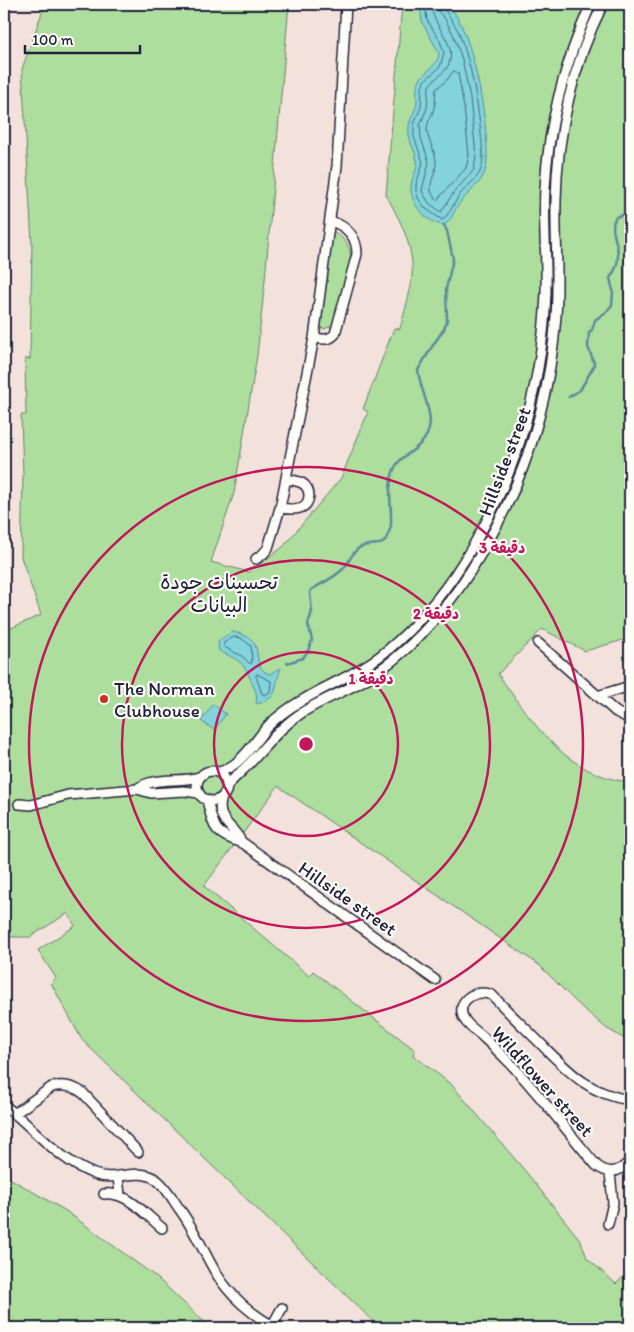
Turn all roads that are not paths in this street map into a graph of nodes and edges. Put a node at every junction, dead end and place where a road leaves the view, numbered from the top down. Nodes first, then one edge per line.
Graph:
1 (346, 4) edge
2 (591, 4) edge
3 (603, 4) edge
4 (331, 222) junction
5 (314, 338) junction
6 (287, 479) junction
7 (280, 508) junction
8 (473, 546) junction
9 (482, 552) junction
10 (256, 559) dead end
11 (538, 644) dead end
12 (630, 686) edge
13 (598, 696) junction
14 (630, 719) edge
15 (219, 772) junction
16 (199, 777) junction
17 (227, 786) junction
18 (137, 789) junction
19 (199, 793) junction
20 (222, 797) junction
21 (207, 800) junction
22 (20, 804) dead end
23 (225, 822) junction
24 (213, 823) junction
25 (221, 834) junction
26 (242, 843) junction
27 (435, 980) dead end
28 (630, 1100) edge
29 (4, 1105) edge
30 (14, 1114) junction
31 (138, 1152) dead end
32 (630, 1160) edge
33 (610, 1172) junction
34 (118, 1177) junction
35 (104, 1194) dead end
36 (120, 1195) junction
37 (608, 1224) dead end
38 (162, 1228) dead end
39 (282, 1308) dead end
40 (275, 1327) edge

1 - 4 street
2 - 8 street, Hillside street
3 - 9 street, Hillside street
4 - 5 street
4 - 5 street
5 - 6 street
6 - 7 street
6 - 7 street
7 - 10 street
8 - 9 street
8 - 15 street, Hillside street
9 - 17 street, Hillside street
11 - 13 street
12 - 13 street
13 - 14 street
15 - 16 street, Hillside street
15 - 17 street
16 - 18 street, Hillside street
16 - 19 street
17 - 20 street, Hillside street
18 - 19 street
18 - 22 street
19 - 21 street
20 - 21 street
20 - 23 street, Hillside street
21 - 24 street
23 - 24 street
23 - 25 street
23 - 26 street, Hillside street
24 - 25 street
25 - 26 street, Hillside street
26 - 27 street, Hillside street
28 - 33 street, Wildflower street
29 - 30 street
30 - 31 street
30 - 34 street
32 - 33 street
33 - 37 street
34 - 36 street
34 - 40 street
35 - 36 street
36 - 38 street
39 - 40 street

